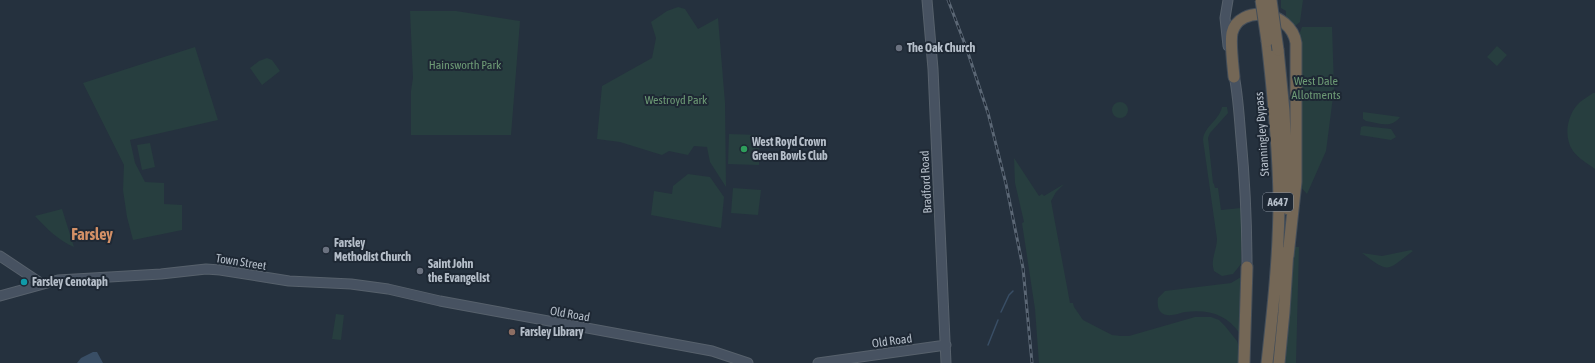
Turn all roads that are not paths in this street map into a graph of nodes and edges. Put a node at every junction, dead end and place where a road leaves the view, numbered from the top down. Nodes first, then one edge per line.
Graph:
1 (928, 0) edge
2 (1228, 0) edge
3 (1261, 0) edge
4 (1271, 0) edge
5 (1234, 77) junction
6 (0, 256) edge
7 (1288, 256) junction
8 (1247, 267) joint
9 (42, 284) junction
10 (388, 289) joint
11 (0, 296) edge
12 (946, 345) junction
13 (748, 363) edge
14 (818, 363) edge
15 (946, 363) edge
16 (1244, 363) edge
17 (1267, 363) edge
18 (1279, 363) edge

1 - 12 main road, Bradford Road
2 - 5 main road
3 - 17 highway, Stanningley Bypass / A647, bridge
4 - 7 highway, Stanningley Bypass / A647, bridge
5 - 7 highway
5 - 8 main road
6 - 9 main road
7 - 18 highway, Stanningley Bypass / A647
8 - 16 highway
9 - 10 main road, Town Street
9 - 11 main road, Town Street
10 - 13 main road, Old Road
12 - 14 main road, Old Road
12 - 15 main road, Bradford Road

